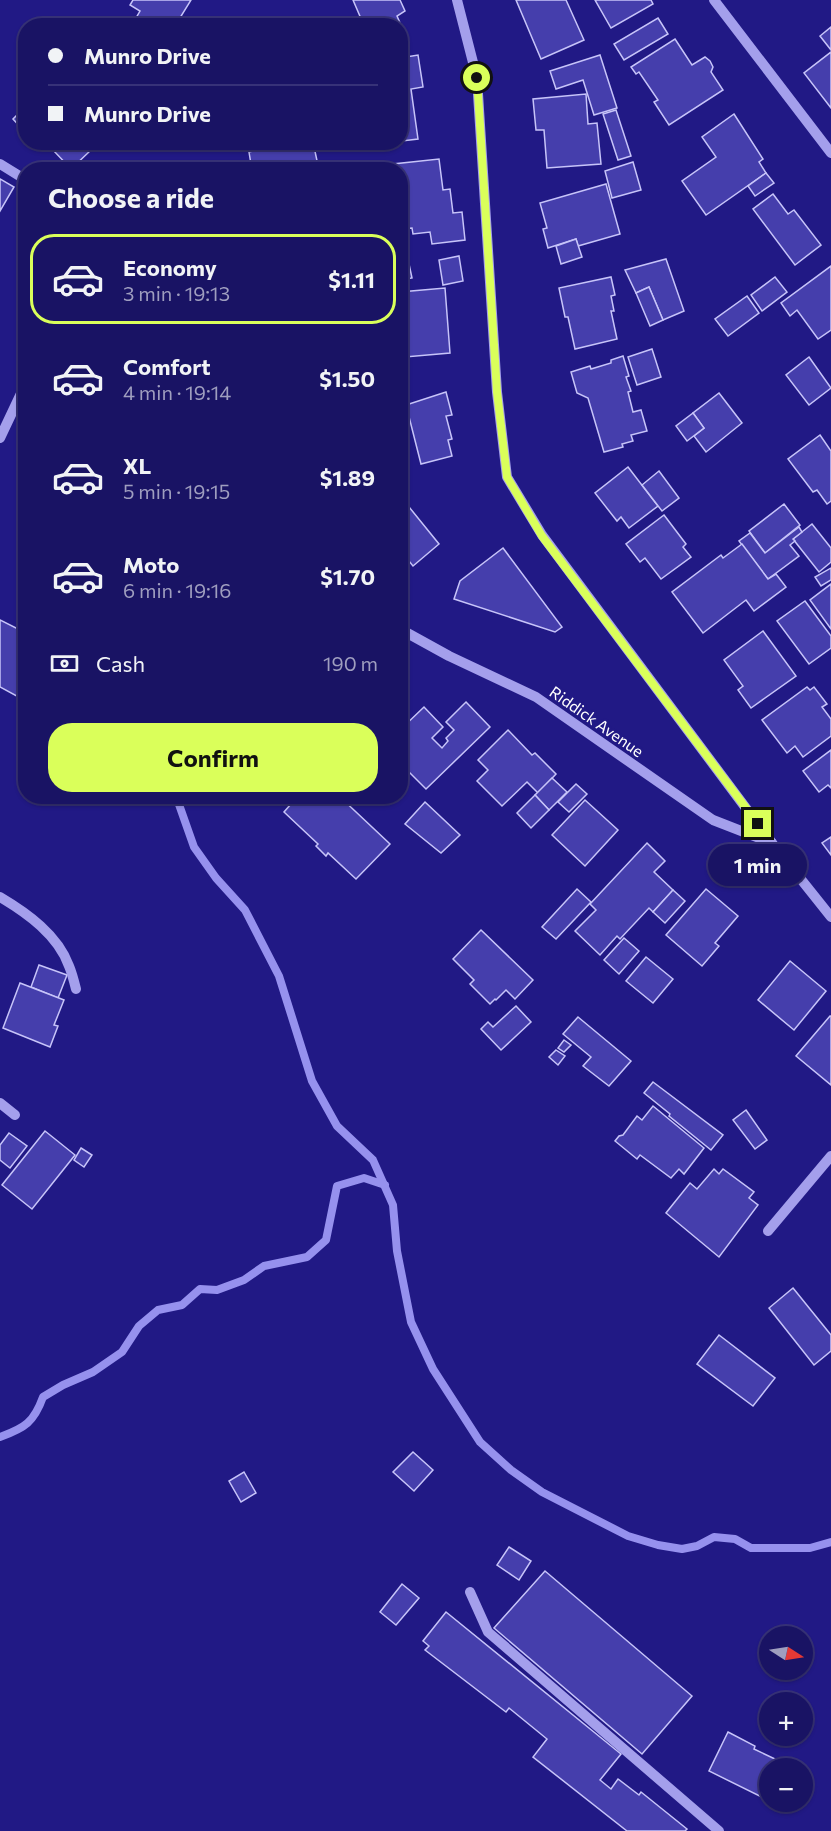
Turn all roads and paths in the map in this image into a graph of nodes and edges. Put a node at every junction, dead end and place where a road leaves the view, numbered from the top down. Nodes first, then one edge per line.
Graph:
1 (457, 0) edge
2 (714, 0) edge
3 (831, 153) edge
4 (0, 164) edge
5 (18, 175) edge
6 (18, 400) edge
7 (0, 438) edge
8 (408, 633) edge
9 (772, 843) junction
10 (0, 897) edge
11 (831, 917) edge
12 (76, 989) dead end
13 (0, 1103) edge
14 (15, 1115) dead end
15 (831, 1156) edge
16 (768, 1231) dead end
17 (470, 1593) dead end
18 (719, 1831) edge

1 - 9 street
2 - 3 street
4 - 5 street
6 - 7 street
8 - 9 street, Riddick Avenue
9 - 11 street
10 - 12 street
13 - 14 street
15 - 16 street
17 - 18 street

